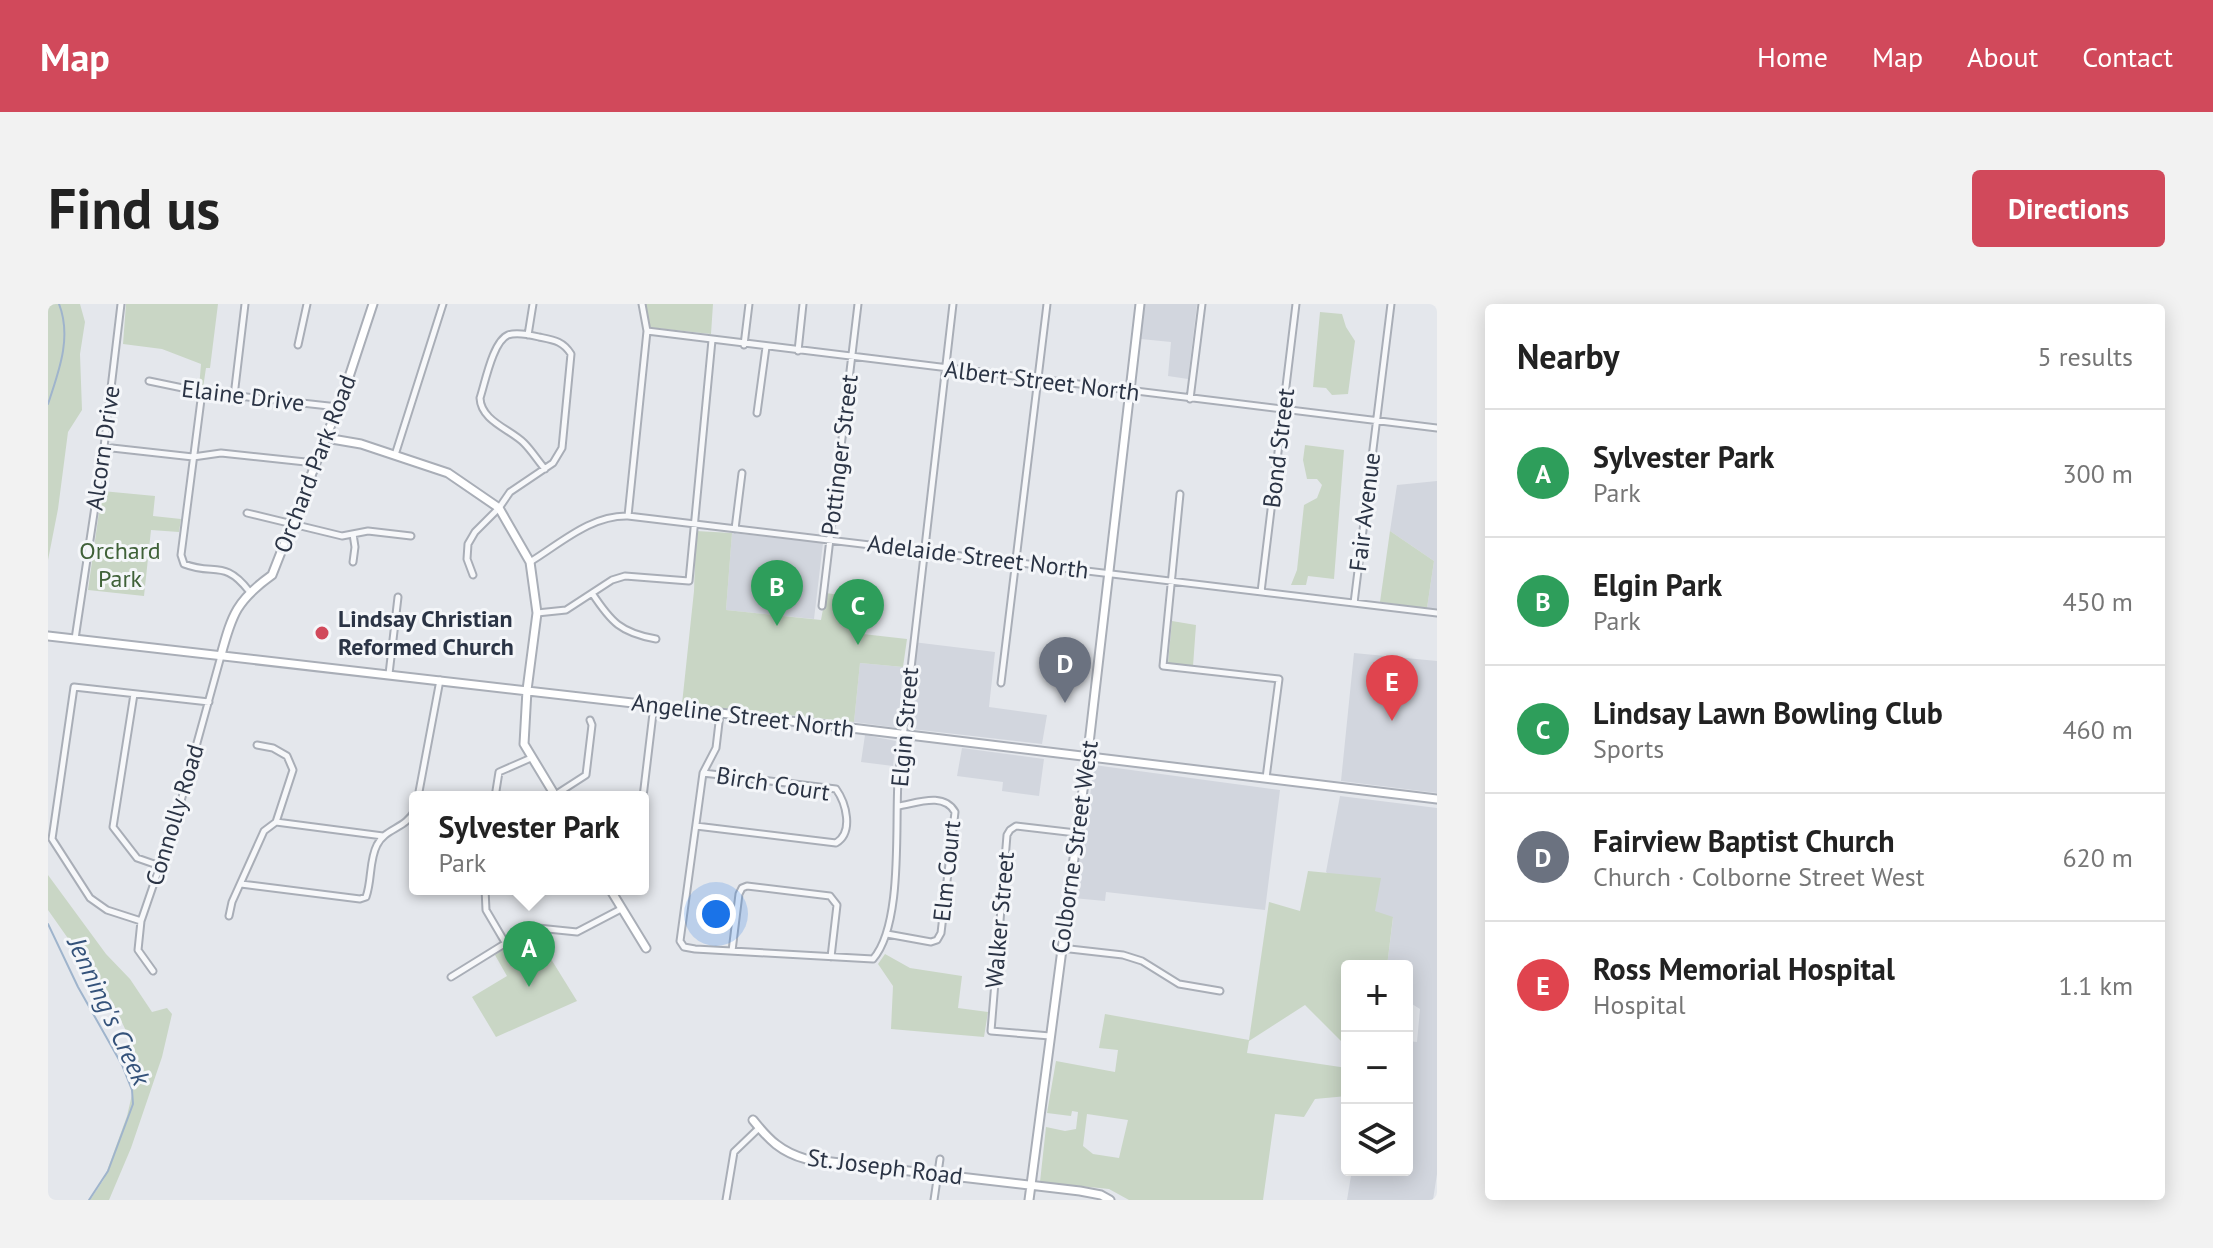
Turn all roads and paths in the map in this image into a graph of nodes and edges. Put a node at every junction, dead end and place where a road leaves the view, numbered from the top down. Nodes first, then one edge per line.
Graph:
1 (121, 304) edge
2 (245, 304) edge
3 (307, 304) edge
4 (373, 304) edge
5 (443, 304) edge
6 (533, 304) edge
7 (642, 304) edge
8 (749, 304) edge
9 (803, 304) edge
10 (858, 304) edge
11 (953, 304) edge
12 (1047, 304) edge
13 (1140, 304) edge
14 (1202, 304) edge
15 (1296, 304) edge
16 (1391, 304) edge
17 (647, 331) junction
18 (528, 335) junction
19 (712, 340) junction
20 (298, 345) dead end
21 (744, 345) junction
22 (766, 347) junction
23 (798, 351) junction
24 (852, 357) junction
25 (945, 369) junction
26 (1038, 379) junction
27 (149, 381) dead end
28 (202, 392) junction
29 (1130, 392) junction
30 (234, 396) junction
31 (1190, 399) junction
32 (338, 407) junction
33 (1284, 410) junction
34 (757, 413) dead end
35 (1375, 420) junction
36 (1437, 428) edge
37 (326, 438) junction
38 (112, 448) dead end
39 (395, 455) junction
40 (193, 457) junction
41 (315, 463) junction
42 (545, 469) junction
43 (742, 473) dead end
44 (1180, 494) dead end
45 (499, 508) junction
46 (247, 513) dead end
47 (628, 516) junction
48 (290, 524) junction
49 (694, 524) junction
50 (735, 529) junction
51 (353, 534) junction
52 (411, 536) dead end
53 (830, 539) junction
54 (924, 551) junction
55 (353, 562) dead end
56 (530, 562) junction
57 (1015, 562) junction
58 (1109, 572) junction
59 (473, 575) dead end
60 (1172, 580) junction
61 (249, 591) junction
62 (1261, 592) junction
63 (592, 593) junction
64 (398, 597) dead end
65 (1354, 603) junction
66 (822, 606) dead end
67 (537, 613) junction
68 (1437, 613) edge
69 (48, 636) edge
70 (75, 639) junction
71 (656, 639) dead end
72 (221, 655) junction
73 (389, 674) junction
74 (440, 680) junction
75 (1001, 683) dead end
76 (527, 690) junction
77 (134, 694) junction
78 (209, 702) junction
79 (654, 705) junction
80 (720, 714) junction
81 (590, 720) dead end
82 (903, 736) junction
83 (257, 745) dead end
84 (531, 758) junction
85 (1086, 758) junction
86 (703, 773) junction
87 (1266, 778) junction
88 (419, 791) edge
89 (496, 791) edge
90 (553, 791) edge
91 (563, 791) edge
92 (644, 791) edge
93 (1437, 799) edge
94 (899, 806) junction
95 (276, 822) junction
96 (409, 822) edge
97 (696, 826) junction
98 (1076, 833) junction
99 (383, 836) junction
100 (160, 866) junction
101 (241, 884) junction
102 (485, 895) edge
103 (613, 895) edge
104 (621, 909) junction
105 (229, 916) dead end
106 (141, 921) junction
107 (887, 934) junction
108 (506, 944) junction
109 (646, 948) dead end
110 (1061, 948) junction
111 (732, 951) junction
112 (831, 957) junction
113 (153, 971) dead end
114 (451, 977) dead end
115 (1220, 991) dead end
116 (1050, 1036) junction
117 (753, 1120) dead end
118 (759, 1128) junction
119 (940, 1159) dead end
120 (938, 1175) junction
121 (1031, 1185) junction
122 (726, 1200) edge
123 (934, 1200) edge
124 (1029, 1200) edge
125 (1110, 1200) edge

1 - 70 street, Alcorn Drive
2 - 30 street
3 - 20 street
4 - 32 main road, Orchard Park Road
5 - 39 street
6 - 18 street
7 - 17 street
8 - 21 street
9 - 23 street
10 - 24 street, Pottinger Street
11 - 25 street, Elgin Street
12 - 26 street
13 - 29 main road, Colborne Street West
14 - 31 street
15 - 33 street, Bond Street
16 - 35 street, Fair Avenue
17 - 19 street, Albert Street North
17 - 47 street
18 - 42 street
18 - 42 street
19 - 21 street, Albert Street North
19 - 49 street
21 - 22 street, Albert Street North
22 - 23 street, Albert Street North
22 - 34 street
23 - 24 street, Albert Street North
24 - 25 street, Albert Street North
24 - 53 street, Pottinger Street
25 - 26 street, Albert Street North
25 - 54 street, Elgin Street
26 - 29 street, Albert Street North
26 - 57 street
27 - 28 street, Elaine Drive
28 - 30 street, Elaine Drive
28 - 40 street
29 - 31 street, Albert Street North
29 - 58 main road, Colborne Street West
30 - 32 street, Elaine Drive
31 - 33 street, Albert Street North
32 - 37 main road, Orchard Park Road
33 - 35 street, Albert Street North
33 - 62 street, Bond Street
35 - 36 street, Albert Street North
35 - 65 street, Fair Avenue
37 - 39 main road
37 - 41 main road, Orchard Park Road
38 - 40 street
39 - 45 main road
40 - 41 street
40 - 61 street
41 - 48 main road, Orchard Park Road
42 - 45 street
43 - 50 street
44 - 60 street
45 - 56 main road
45 - 59 street
46 - 48 street
47 - 49 street, Adelaide Street North
47 - 56 street, Adelaide Street North
48 - 51 street
48 - 61 main road, Orchard Park Road
49 - 50 street, Adelaide Street North
49 - 63 street
50 - 53 street, Adelaide Street North
51 - 52 street
51 - 55 street
53 - 54 street, Adelaide Street North
53 - 66 street, Pottinger Street
54 - 57 street, Adelaide Street North
54 - 82 street, Elgin Street
56 - 67 main road
57 - 58 street, Adelaide Street North
57 - 75 street
58 - 60 street, Adelaide Street North
58 - 85 main road, Colborne Street West
60 - 62 street, Adelaide Street North
60 - 87 street
61 - 72 main road, Orchard Park Road
62 - 65 street, Adelaide Street North
63 - 67 street
63 - 71 street
64 - 73 street
65 - 68 street, Adelaide Street North
67 - 76 main road
69 - 70 main road, Angeline Street North
70 - 72 main road, Angeline Street North
72 - 73 main road, Angeline Street North
72 - 78 street, Connolly Road
73 - 74 main road, Angeline Street North
74 - 76 main road, Angeline Street North
74 - 88 street
76 - 79 main road, Angeline Street North
76 - 84 main road
77 - 78 street
77 - 100 street
77 - 106 street
78 - 100 street, Connolly Road
79 - 80 main road, Angeline Street North
79 - 92 street
80 - 82 main road, Angeline Street North
80 - 86 street
81 - 91 street
82 - 85 main road, Angeline Street North
82 - 94 street, Elgin Street
83 - 95 street
84 - 89 street
84 - 90 main road
85 - 87 main road, Angeline Street North
85 - 98 main road, Colborne Street West
86 - 97 street
86 - 97 street, Birch Court
87 - 93 main road, Angeline Street North
94 - 107 street, Elgin Street
94 - 107 street, Elm Court
95 - 99 street
95 - 101 street
96 - 99 street
97 - 111 street
98 - 110 main road, Colborne Street West
98 - 116 street, Walker Street
99 - 101 street
100 - 106 street, Connolly Road
101 - 105 street
102 - 108 street
103 - 104 main road
104 - 108 street
104 - 109 main road
106 - 113 street, Connolly Road
107 - 112 street
108 - 114 street
110 - 115 street
110 - 116 main road, Colborne Street West
111 - 112 street
111 - 112 street
116 - 121 main road, Colborne Street West
117 - 118 main road, St. Joseph Road
118 - 120 main road, St. Joseph Road
118 - 122 street
119 - 120 street
120 - 121 main road, St. Joseph Road
120 - 123 street
121 - 124 main road, Colborne Street West
121 - 125 main road, St. Joseph Road

